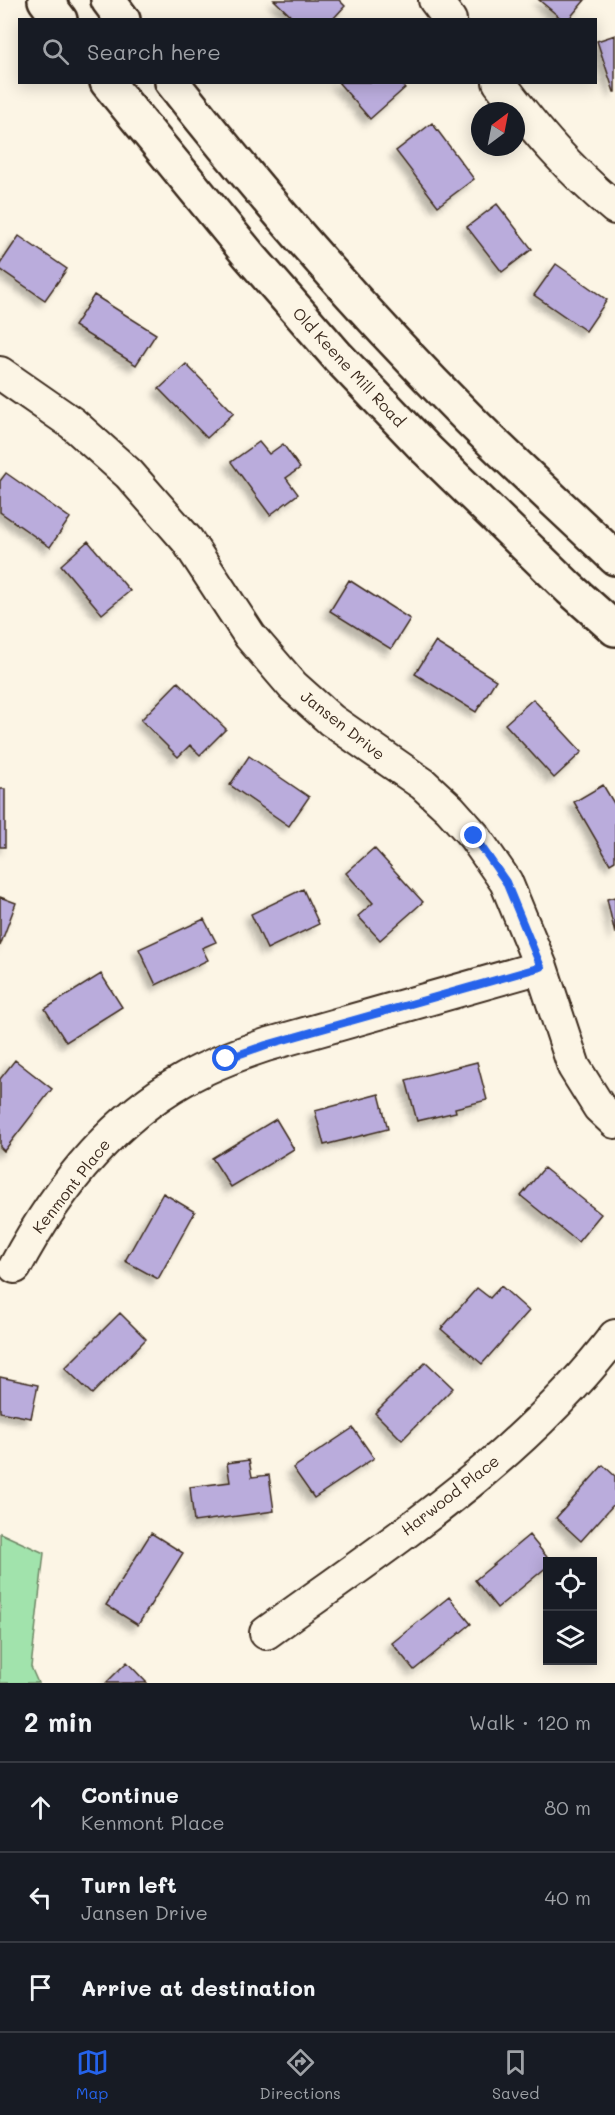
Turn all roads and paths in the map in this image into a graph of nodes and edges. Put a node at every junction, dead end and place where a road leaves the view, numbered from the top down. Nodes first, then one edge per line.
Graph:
1 (45, 0) edge
2 (108, 0) edge
3 (435, 0) edge
4 (58, 18) edge
5 (122, 18) edge
6 (448, 18) edge
7 (109, 84) edge
8 (174, 84) edge
9 (501, 84) edge
10 (615, 208) edge
11 (0, 373) edge
12 (615, 558) edge
13 (615, 629) edge
14 (541, 967) junction
15 (615, 1122) edge
16 (15, 1267) dead end
17 (615, 1336) edge
18 (266, 1633) dead end

1 - 4 main road
2 - 5 main road
3 - 6 street
7 - 13 main road, Old Keene Mill Road
8 - 12 main road
9 - 10 street
11 - 14 street, Jansen Drive
14 - 15 street, Jansen Drive
14 - 16 street, Kenmont Place
17 - 18 street, Harwood Place

